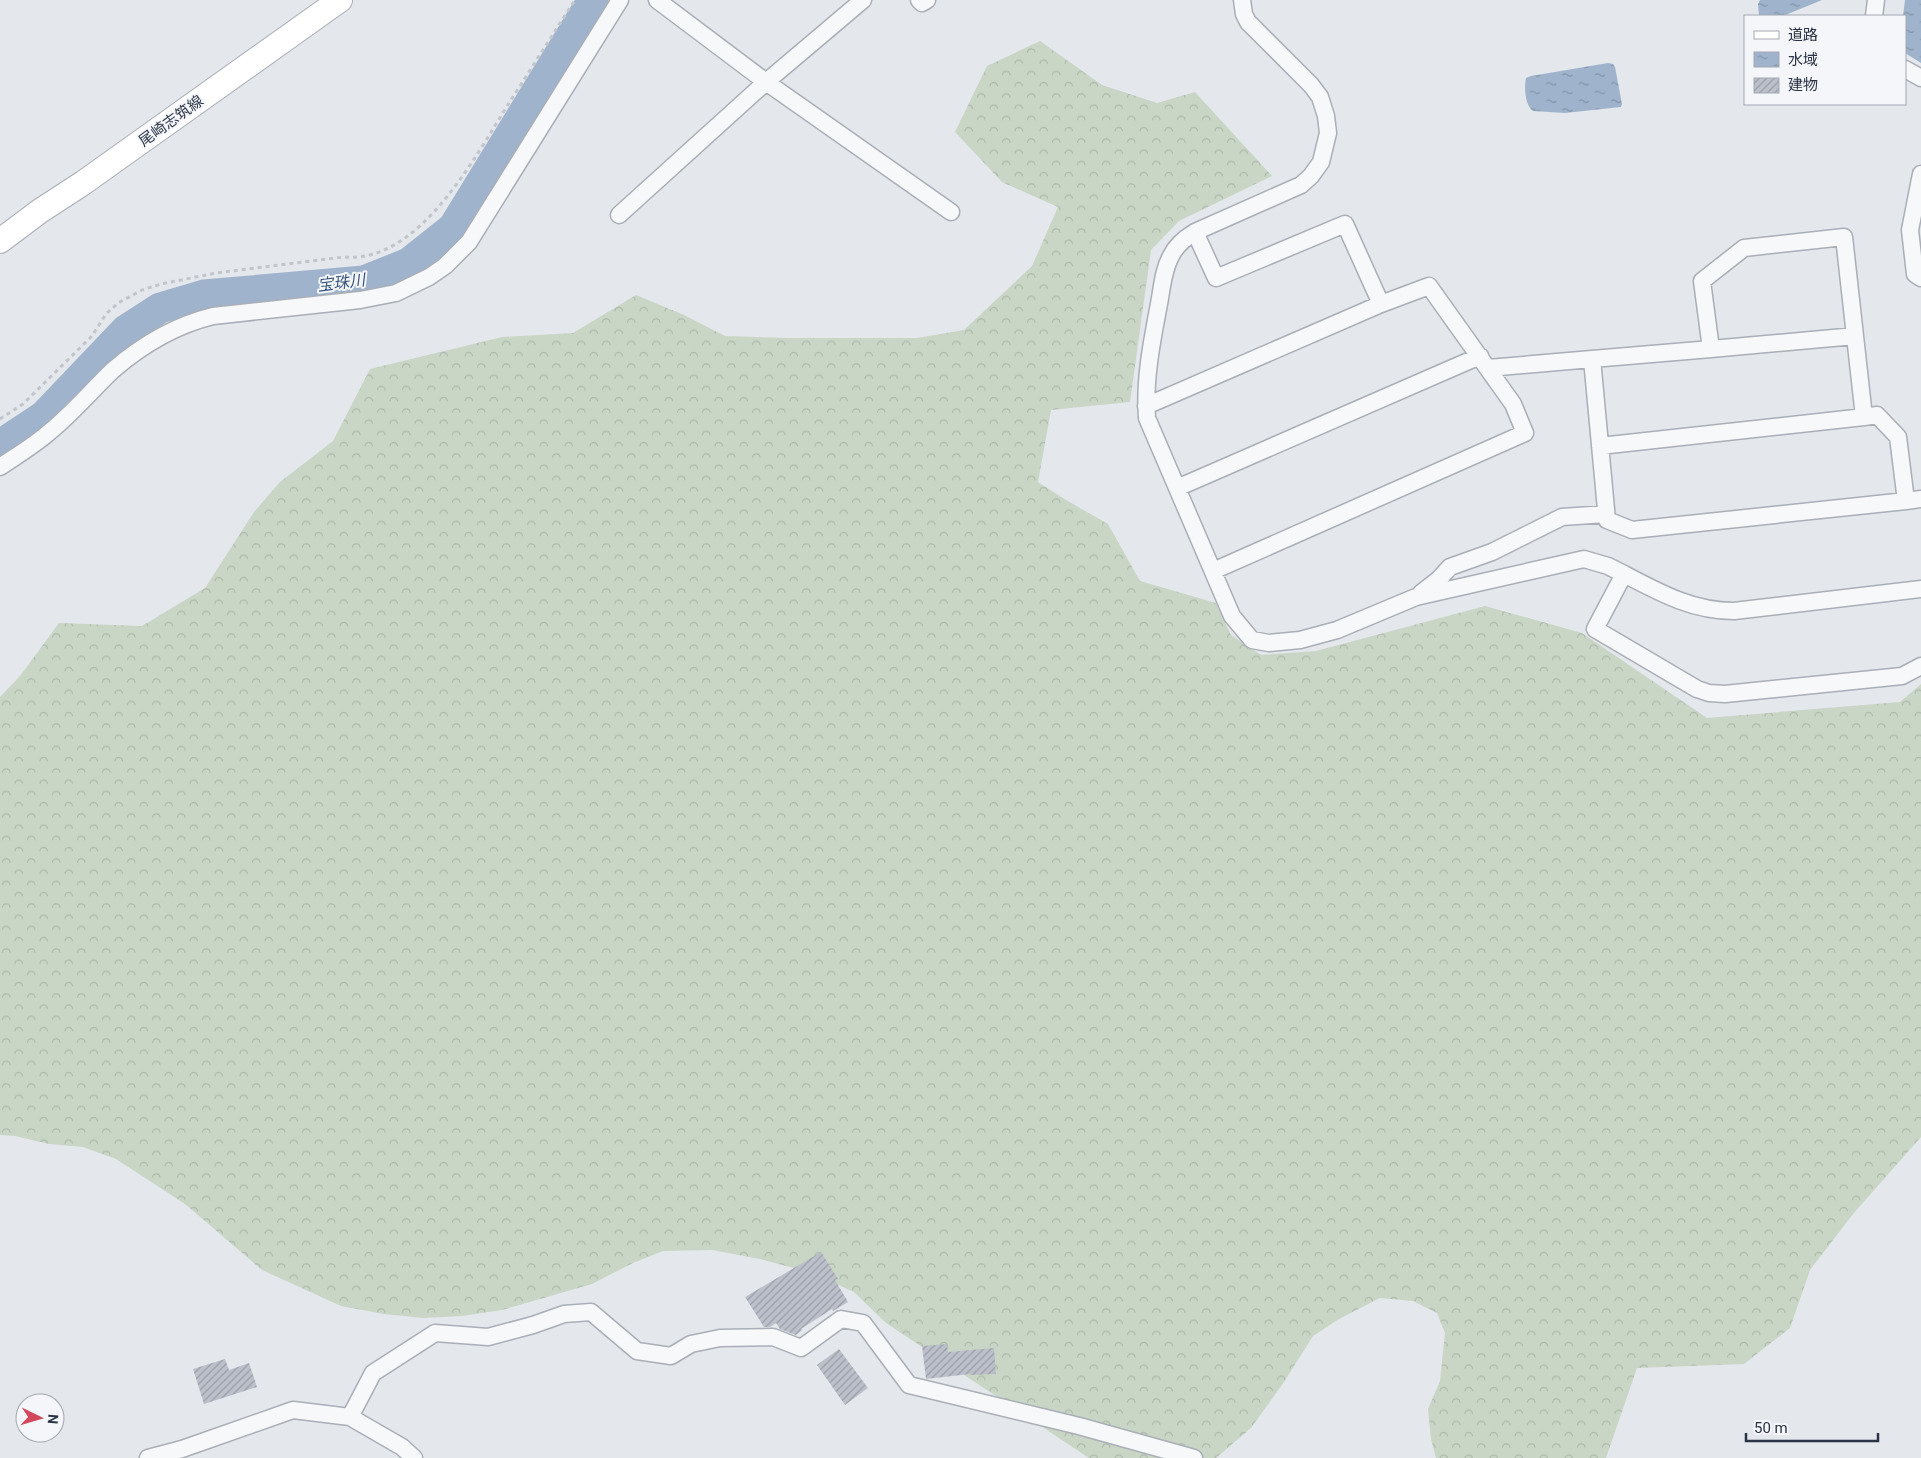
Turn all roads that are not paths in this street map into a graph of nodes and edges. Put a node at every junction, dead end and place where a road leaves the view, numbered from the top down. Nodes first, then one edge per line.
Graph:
1 (340, 0) edge
2 (620, 0) edge
3 (657, 0) edge
4 (863, 0) edge
5 (919, 0) edge
6 (928, 0) edge
7 (1242, 0) edge
8 (1876, 0) edge
9 (1874, 15) edge
10 (1906, 70) edge
11 (1921, 78) edge
12 (766, 82) junction
13 (1921, 174) edge
14 (952, 212) dead end
15 (619, 215) dead end
16 (1195, 232) junction
17 (0, 241) edge
18 (1921, 278) edge
19 (1381, 304) junction
20 (1855, 336) junction
21 (1710, 349) junction
22 (1592, 359) junction
23 (1484, 362) junction
24 (1146, 406) junction
25 (1864, 417) junction
26 (1600, 446) junction
27 (0, 467) edge
28 (1177, 488) junction
29 (1916, 503) edge
30 (1606, 514) junction
31 (1213, 571) junction
32 (1624, 574) junction
33 (1921, 590) edge
34 (1416, 596) junction
35 (1921, 666) edge
36 (350, 1417) junction
37 (148, 1458) edge
38 (414, 1458) edge
39 (1194, 1458) edge

1 - 17 main road, 尾崎志筑線
2 - 27 street
3 - 12 street
4 - 12 street
5 - 6 street
7 - 16 street
8 - 9 street
10 - 11 street
12 - 14 street
12 - 15 street
13 - 18 street
16 - 19 street
16 - 24 street
19 - 23 street
19 - 24 street
20 - 21 street
20 - 21 street
20 - 25 street
21 - 22 street
22 - 23 street
22 - 26 street
23 - 28 street
23 - 31 street
24 - 28 street
25 - 26 street
25 - 29 street
26 - 30 street
28 - 31 street
29 - 30 street
30 - 34 street
31 - 34 street
32 - 33 street
32 - 34 street
32 - 35 street
36 - 37 street
36 - 38 street
36 - 39 street

